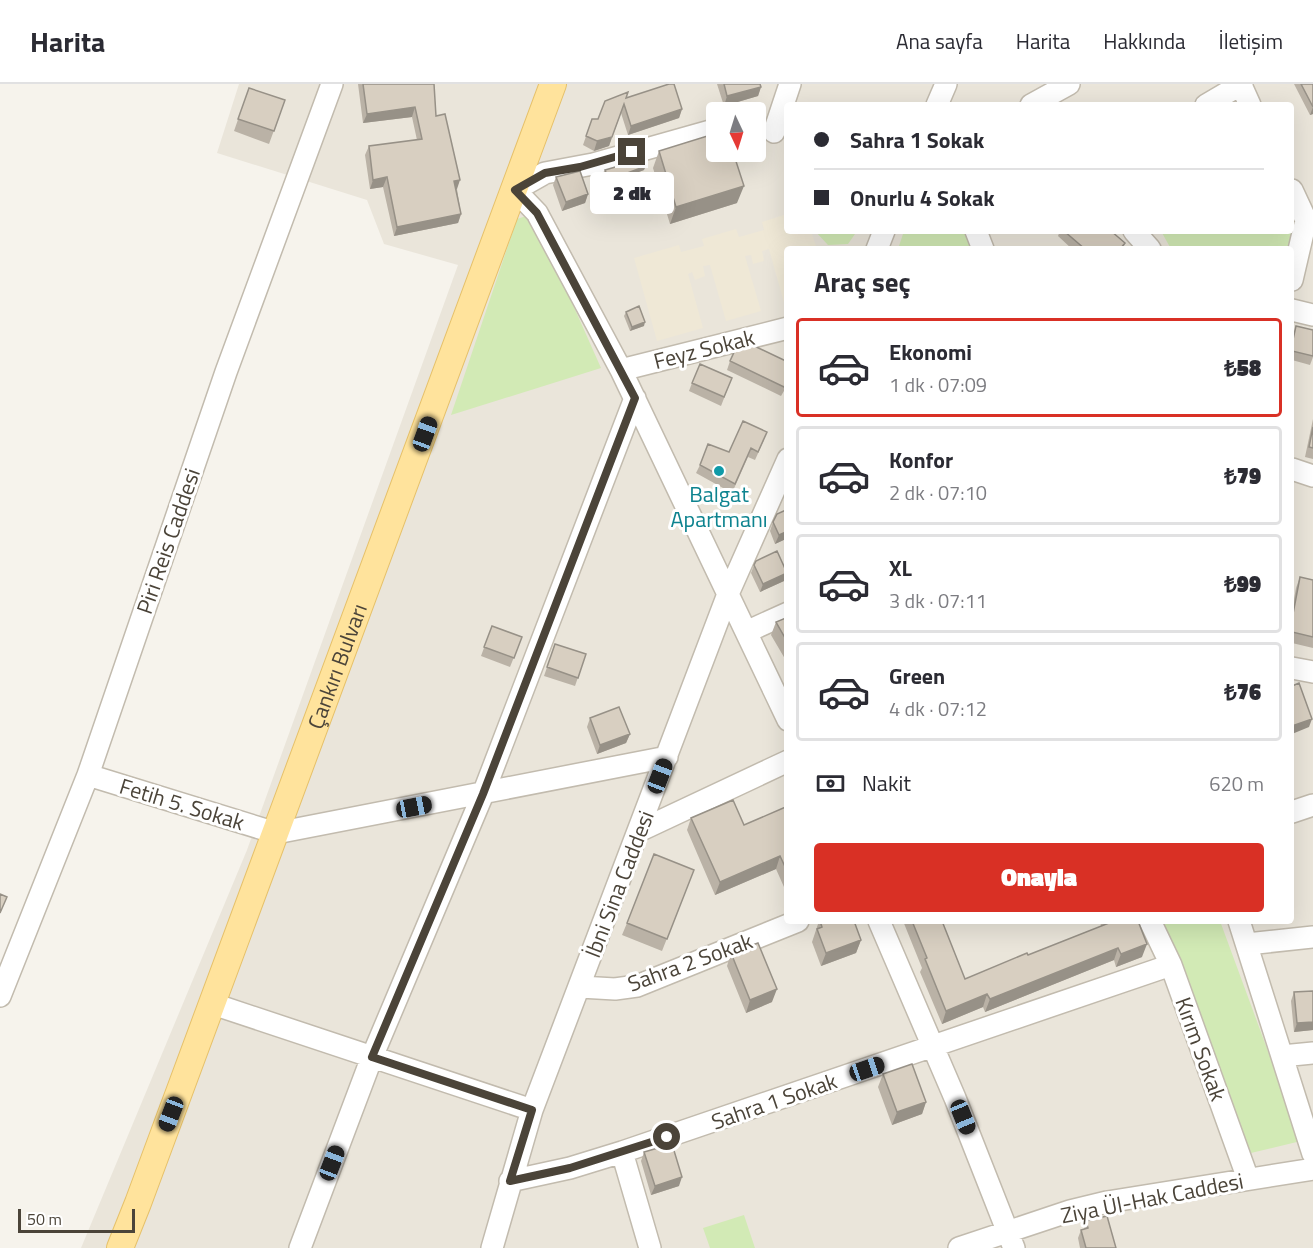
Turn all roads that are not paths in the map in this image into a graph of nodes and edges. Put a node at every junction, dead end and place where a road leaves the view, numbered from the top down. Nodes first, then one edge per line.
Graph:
1 (332, 84) edge
2 (553, 84) edge
3 (790, 84) edge
4 (946, 84) edge
5 (1069, 84) edge
6 (1241, 84) edge
7 (1042, 98) edge
8 (938, 102) edge
9 (1211, 102) edge
10 (1249, 102) edge
11 (706, 132) edge
12 (772, 132) edge
13 (515, 190) junction
14 (1294, 193) edge
15 (1309, 219) edge
16 (1137, 234) edge
17 (1147, 246) edge
18 (1294, 273) edge
19 (1294, 310) edge
20 (1313, 315) edge
21 (784, 329) edge
22 (621, 370) junction
23 (635, 398) junction
24 (784, 468) edge
25 (1294, 470) edge
26 (1313, 476) edge
27 (728, 594) junction
28 (784, 615) edge
29 (746, 632) junction
30 (1294, 668) edge
31 (1313, 672) edge
32 (784, 712) edge
33 (667, 757) junction
34 (784, 762) edge
35 (88, 775) junction
36 (483, 794) junction
37 (1313, 805) edge
38 (1294, 812) edge
39 (639, 831) junction
40 (276, 833) junction
41 (791, 924) edge
42 (880, 924) edge
43 (1151, 924) edge
44 (1240, 924) edge
45 (1313, 937) edge
46 (1247, 944) junction
47 (1171, 965) junction
48 (580, 987) junction
49 (0, 996) edge
50 (213, 1004) junction
51 (934, 1047) junction
52 (1313, 1053) edge
53 (1282, 1056) junction
54 (372, 1057) junction
55 (532, 1110) junction
56 (622, 1152) junction
57 (1313, 1154) edge
58 (1313, 1169) edge
59 (1248, 1179) junction
60 (510, 1181) junction
61 (1011, 1240) edge
62 (120, 1248) edge
63 (300, 1248) edge
64 (492, 1248) edge
65 (650, 1248) edge
66 (959, 1248) edge

1 - 35 street, Piri Reis Caddesi
2 - 13 main road, Çankırı Bulvarı
3 - 12 street
4 - 8 street
5 - 7 street
6 - 9 street
6 - 10 street
11 - 13 street
13 - 22 street
13 - 40 main road, Çankırı Bulvarı
14 - 15 street
15 - 18 street
16 - 17 street
19 - 20 street
21 - 22 street, Feyz Sokak
22 - 23 street
23 - 27 street
23 - 36 street
24 - 27 street, İbni Sina Caddesi
25 - 26 street
27 - 29 street
27 - 33 street, İbni Sina Caddesi
28 - 29 street
29 - 32 street
30 - 31 street
33 - 36 street
33 - 39 street, İbni Sina Caddesi
34 - 39 street
35 - 40 street, Fetih 5. Sokak
35 - 49 street, Piri Reis Caddesi
36 - 40 street
36 - 54 street
37 - 38 street
39 - 48 street, İbni Sina Caddesi
40 - 50 main road, Çankırı Bulvarı
41 - 48 street, Sahra 2 Sokak
42 - 51 street
43 - 47 street, Kırım Sokak
44 - 46 street
45 - 46 street
46 - 53 street
47 - 51 street, Sahra 1 Sokak
47 - 59 street, Kırım Sokak
48 - 55 street, İbni Sina Caddesi
50 - 54 street
50 - 62 main road, Çankırı Bulvarı
51 - 56 street, Sahra 1 Sokak
51 - 61 street
52 - 53 street
53 - 57 street
54 - 55 street
54 - 63 street
55 - 60 street, İbni Sina Caddesi
56 - 60 street, Sahra 1 Sokak
56 - 65 street
58 - 59 street, Ziya Ül-Hak Caddesi
59 - 61 street, Ziya Ül-Hak Caddesi
60 - 64 street, İbni Sina Caddesi
61 - 66 street, Ziya Ül-Hak Caddesi

